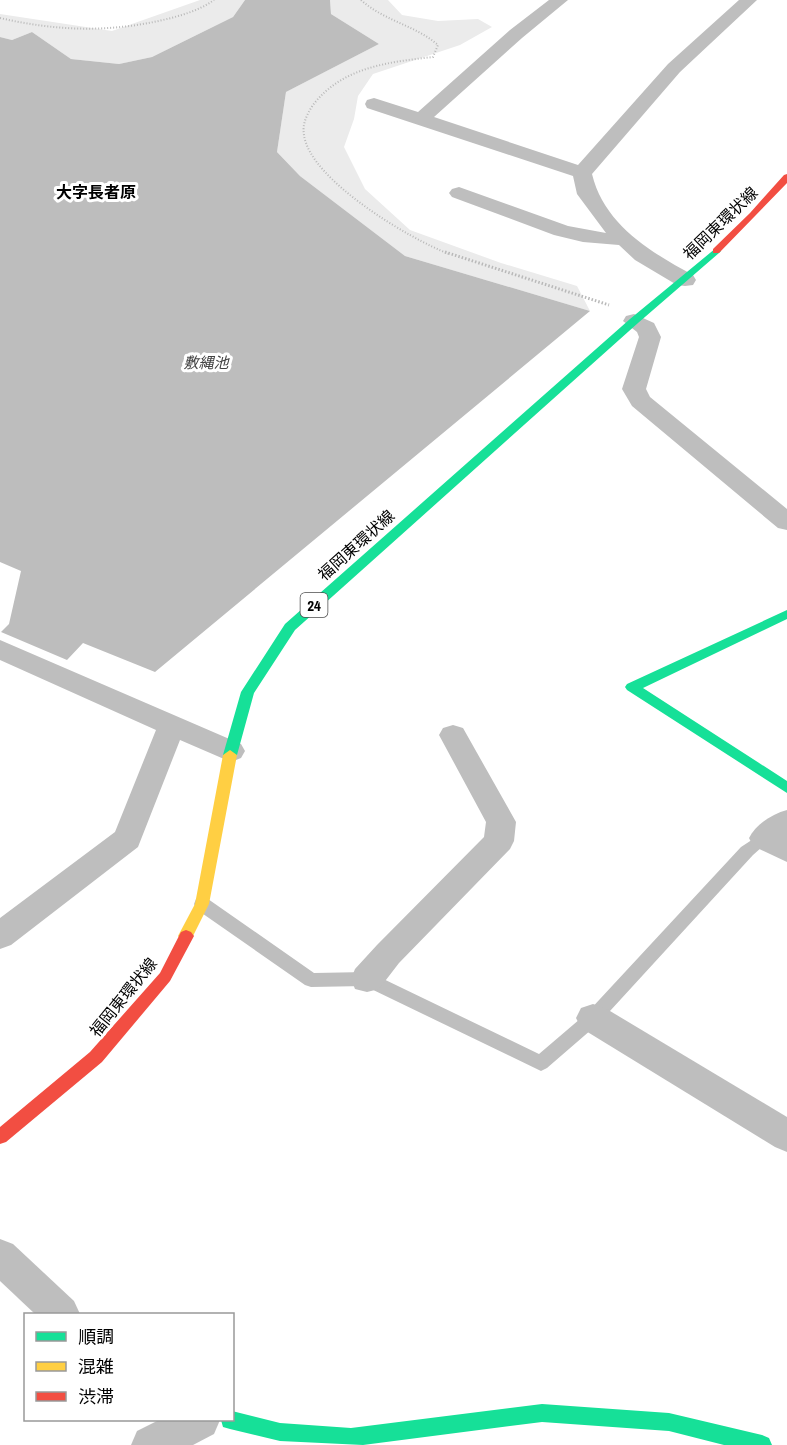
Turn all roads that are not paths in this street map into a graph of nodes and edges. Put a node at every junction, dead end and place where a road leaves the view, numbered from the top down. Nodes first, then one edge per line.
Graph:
1 (560, 0) edge
2 (749, 0) edge
3 (374, 104) dead end
4 (421, 119) junction
5 (582, 173) junction
6 (787, 177) edge
7 (459, 193) dead end
8 (624, 239) junction
9 (685, 280) junction
10 (637, 319) junction
11 (787, 522) edge
12 (787, 614) edge
13 (0, 649) edge
14 (172, 725) junction
15 (453, 735) dead end
16 (231, 751) junction
17 (787, 788) edge
18 (779, 836) edge
19 (202, 904) junction
20 (0, 936) edge
21 (367, 979) junction
22 (593, 1018) junction
23 (787, 1136) edge
24 (0, 1137) edge
25 (0, 1256) edge
26 (60, 1313) edge
27 (234, 1420) edge
28 (196, 1421) edge
29 (710, 1439) edge
30 (151, 1445) edge
31 (762, 1445) edge

1 - 4 street
2 - 5 street
3 - 4 street
4 - 5 street
5 - 8 street
6 - 9 main road, 福岡東環状線 / 24
7 - 8 street
8 - 9 street
9 - 10 main road, 福岡東環状線 / 24
10 - 11 street
10 - 16 main road, 福岡東環状線 / 24
12 - 17 main road
13 - 14 street
14 - 16 street
14 - 20 street
15 - 21 street
16 - 19 main road, 福岡東環状線 / 24
18 - 22 lane
19 - 21 lane
19 - 24 main road, 福岡東環状線 / 24
21 - 22 lane
22 - 23 street
25 - 26 street
27 - 29 main road
28 - 30 street
29 - 31 main road

